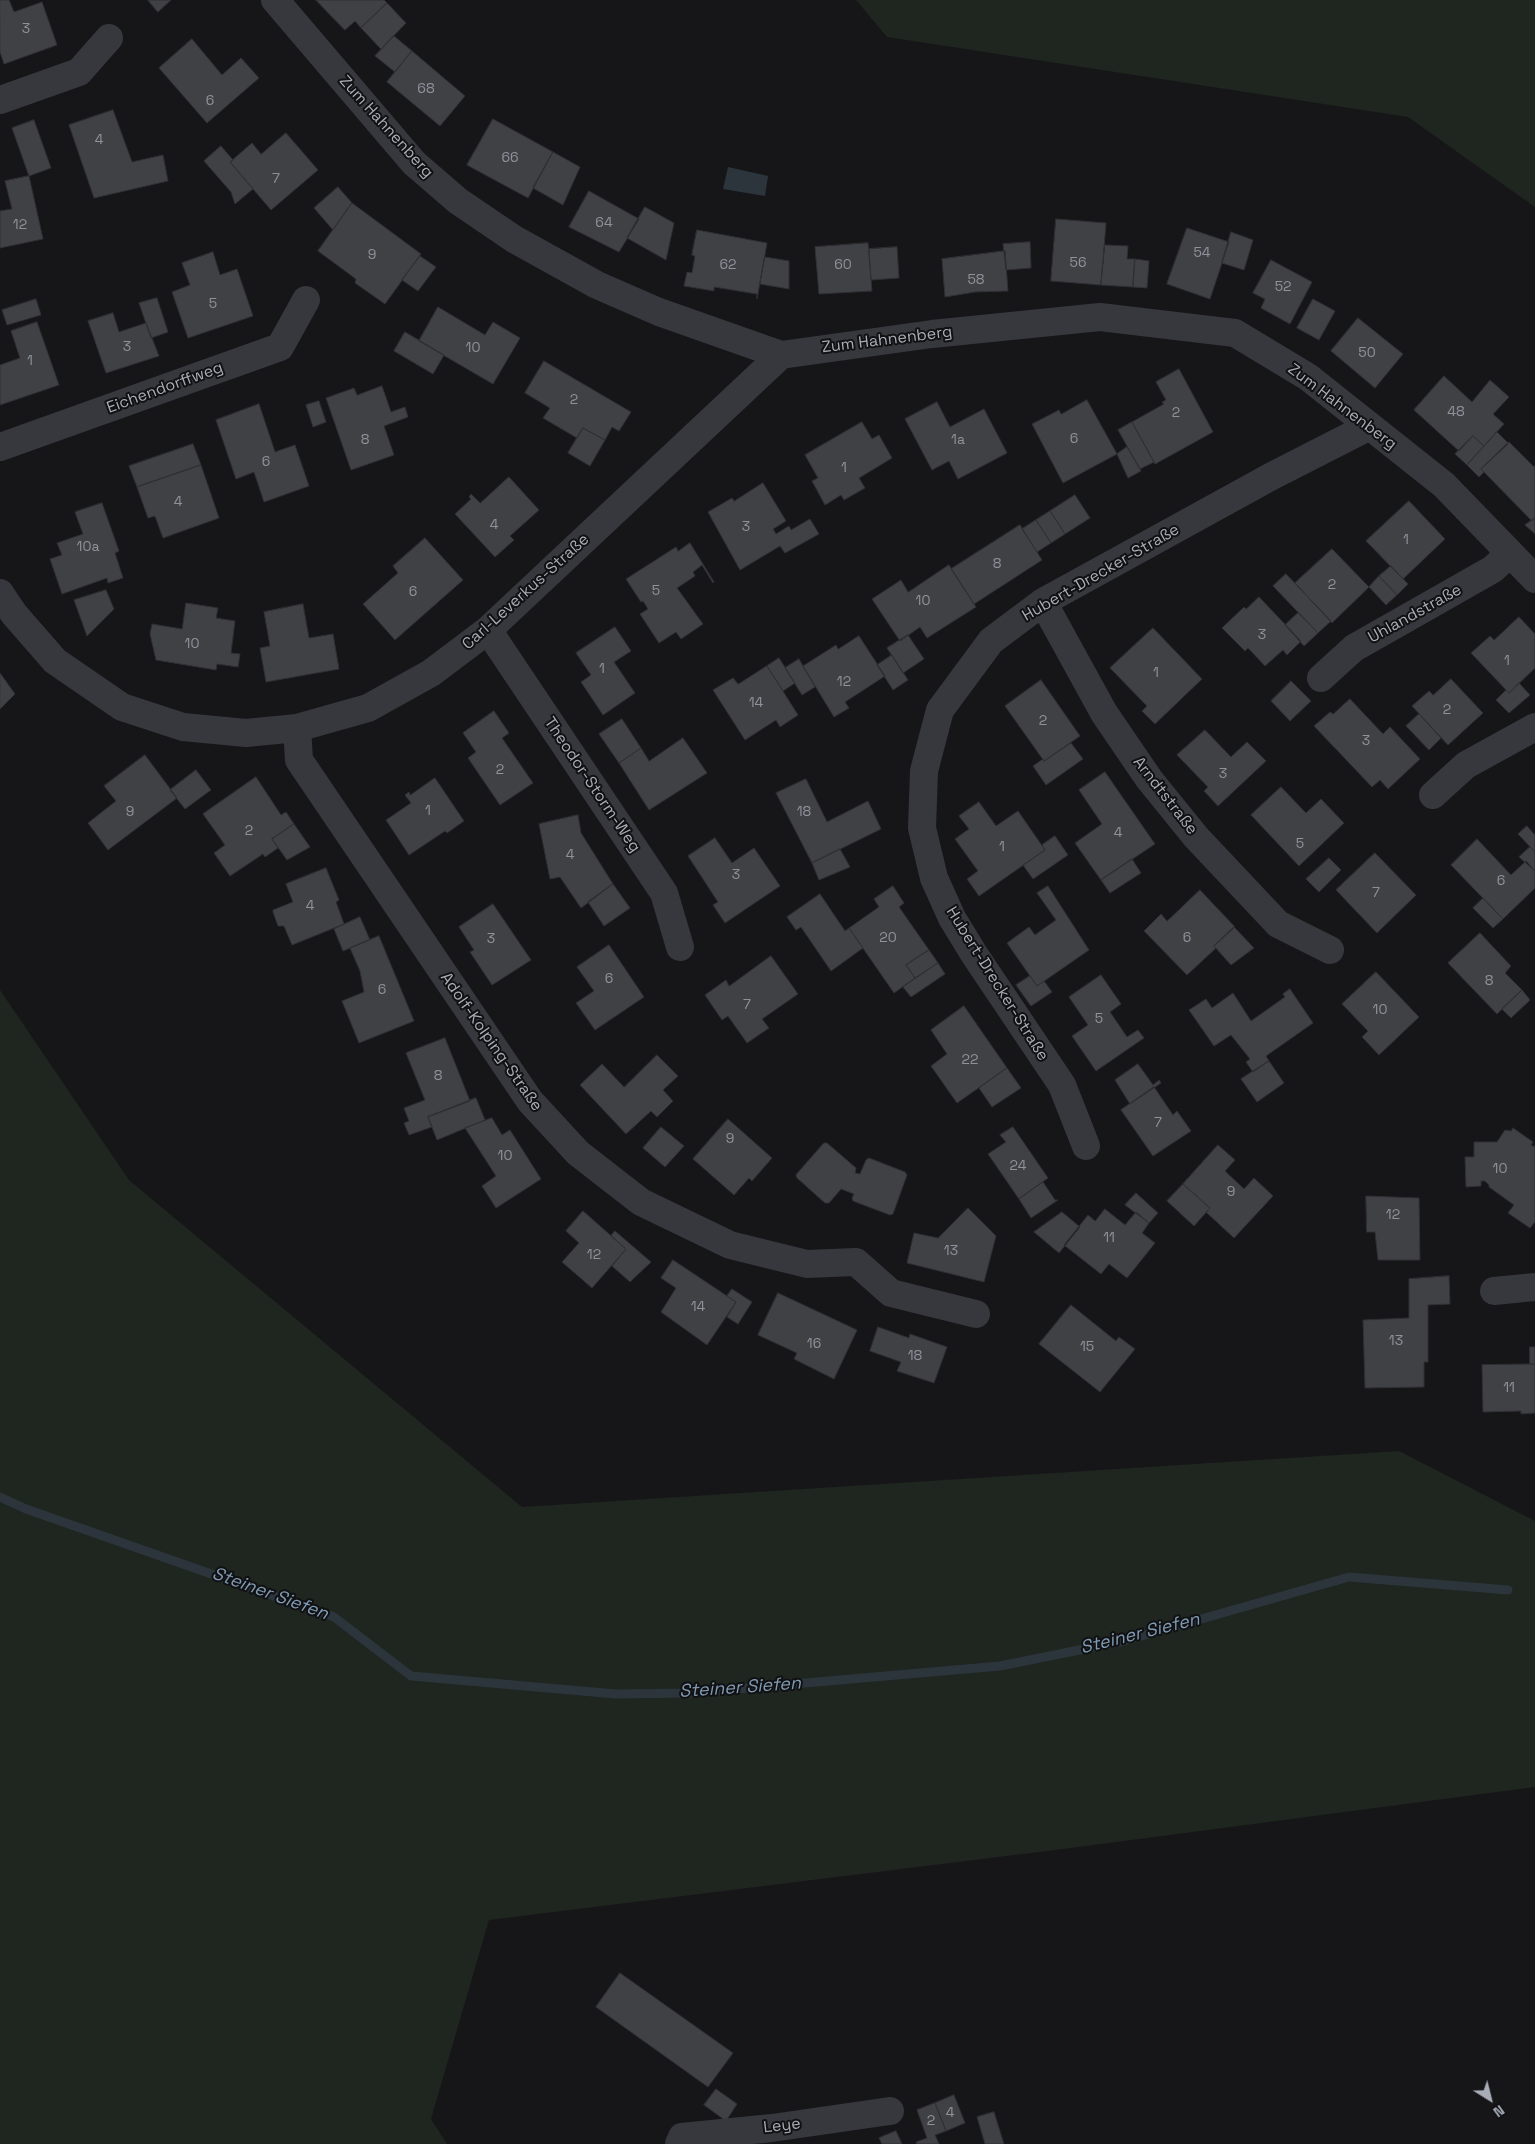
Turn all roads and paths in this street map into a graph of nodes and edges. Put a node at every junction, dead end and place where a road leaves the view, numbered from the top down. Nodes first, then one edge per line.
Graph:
1 (275, 0) edge
2 (110, 38) dead end
3 (0, 100) edge
4 (306, 300) dead end
5 (781, 354) junction
6 (1370, 426) junction
7 (0, 447) edge
8 (1510, 553) junction
9 (1535, 579) edge
10 (0, 593) edge
11 (1043, 602) junction
12 (488, 630) junction
13 (1321, 678) dead end
14 (1535, 727) edge
15 (298, 728) junction
16 (1433, 795) dead end
17 (680, 947) dead end
18 (1330, 950) dead end
19 (1086, 1146) dead end
20 (1535, 1287) edge
21 (1494, 1291) dead end
22 (976, 1314) dead end
23 (890, 2111) dead end
24 (679, 2144) edge

1 - 5 street, Zum Hahnenberg
2 - 3 street
4 - 7 street, Eichendorffweg
5 - 6 street, Zum Hahnenberg
5 - 12 street, Carl-Leverkus-Straße
6 - 8 street, Zum Hahnenberg
6 - 11 street, Hubert-Drecker-Straße
8 - 9 street, Zum Hahnenberg
8 - 13 street, Uhlandstraße
10 - 15 street, Carl-Leverkus-Straße
11 - 18 street, Arndtstraße
11 - 19 street, Hubert-Drecker-Straße
12 - 15 street, Carl-Leverkus-Straße
12 - 17 street, Theodor-Storm-Weg
14 - 16 street
15 - 22 street, Adolf-Kolping-Straße
20 - 21 street
23 - 24 street, Leye

